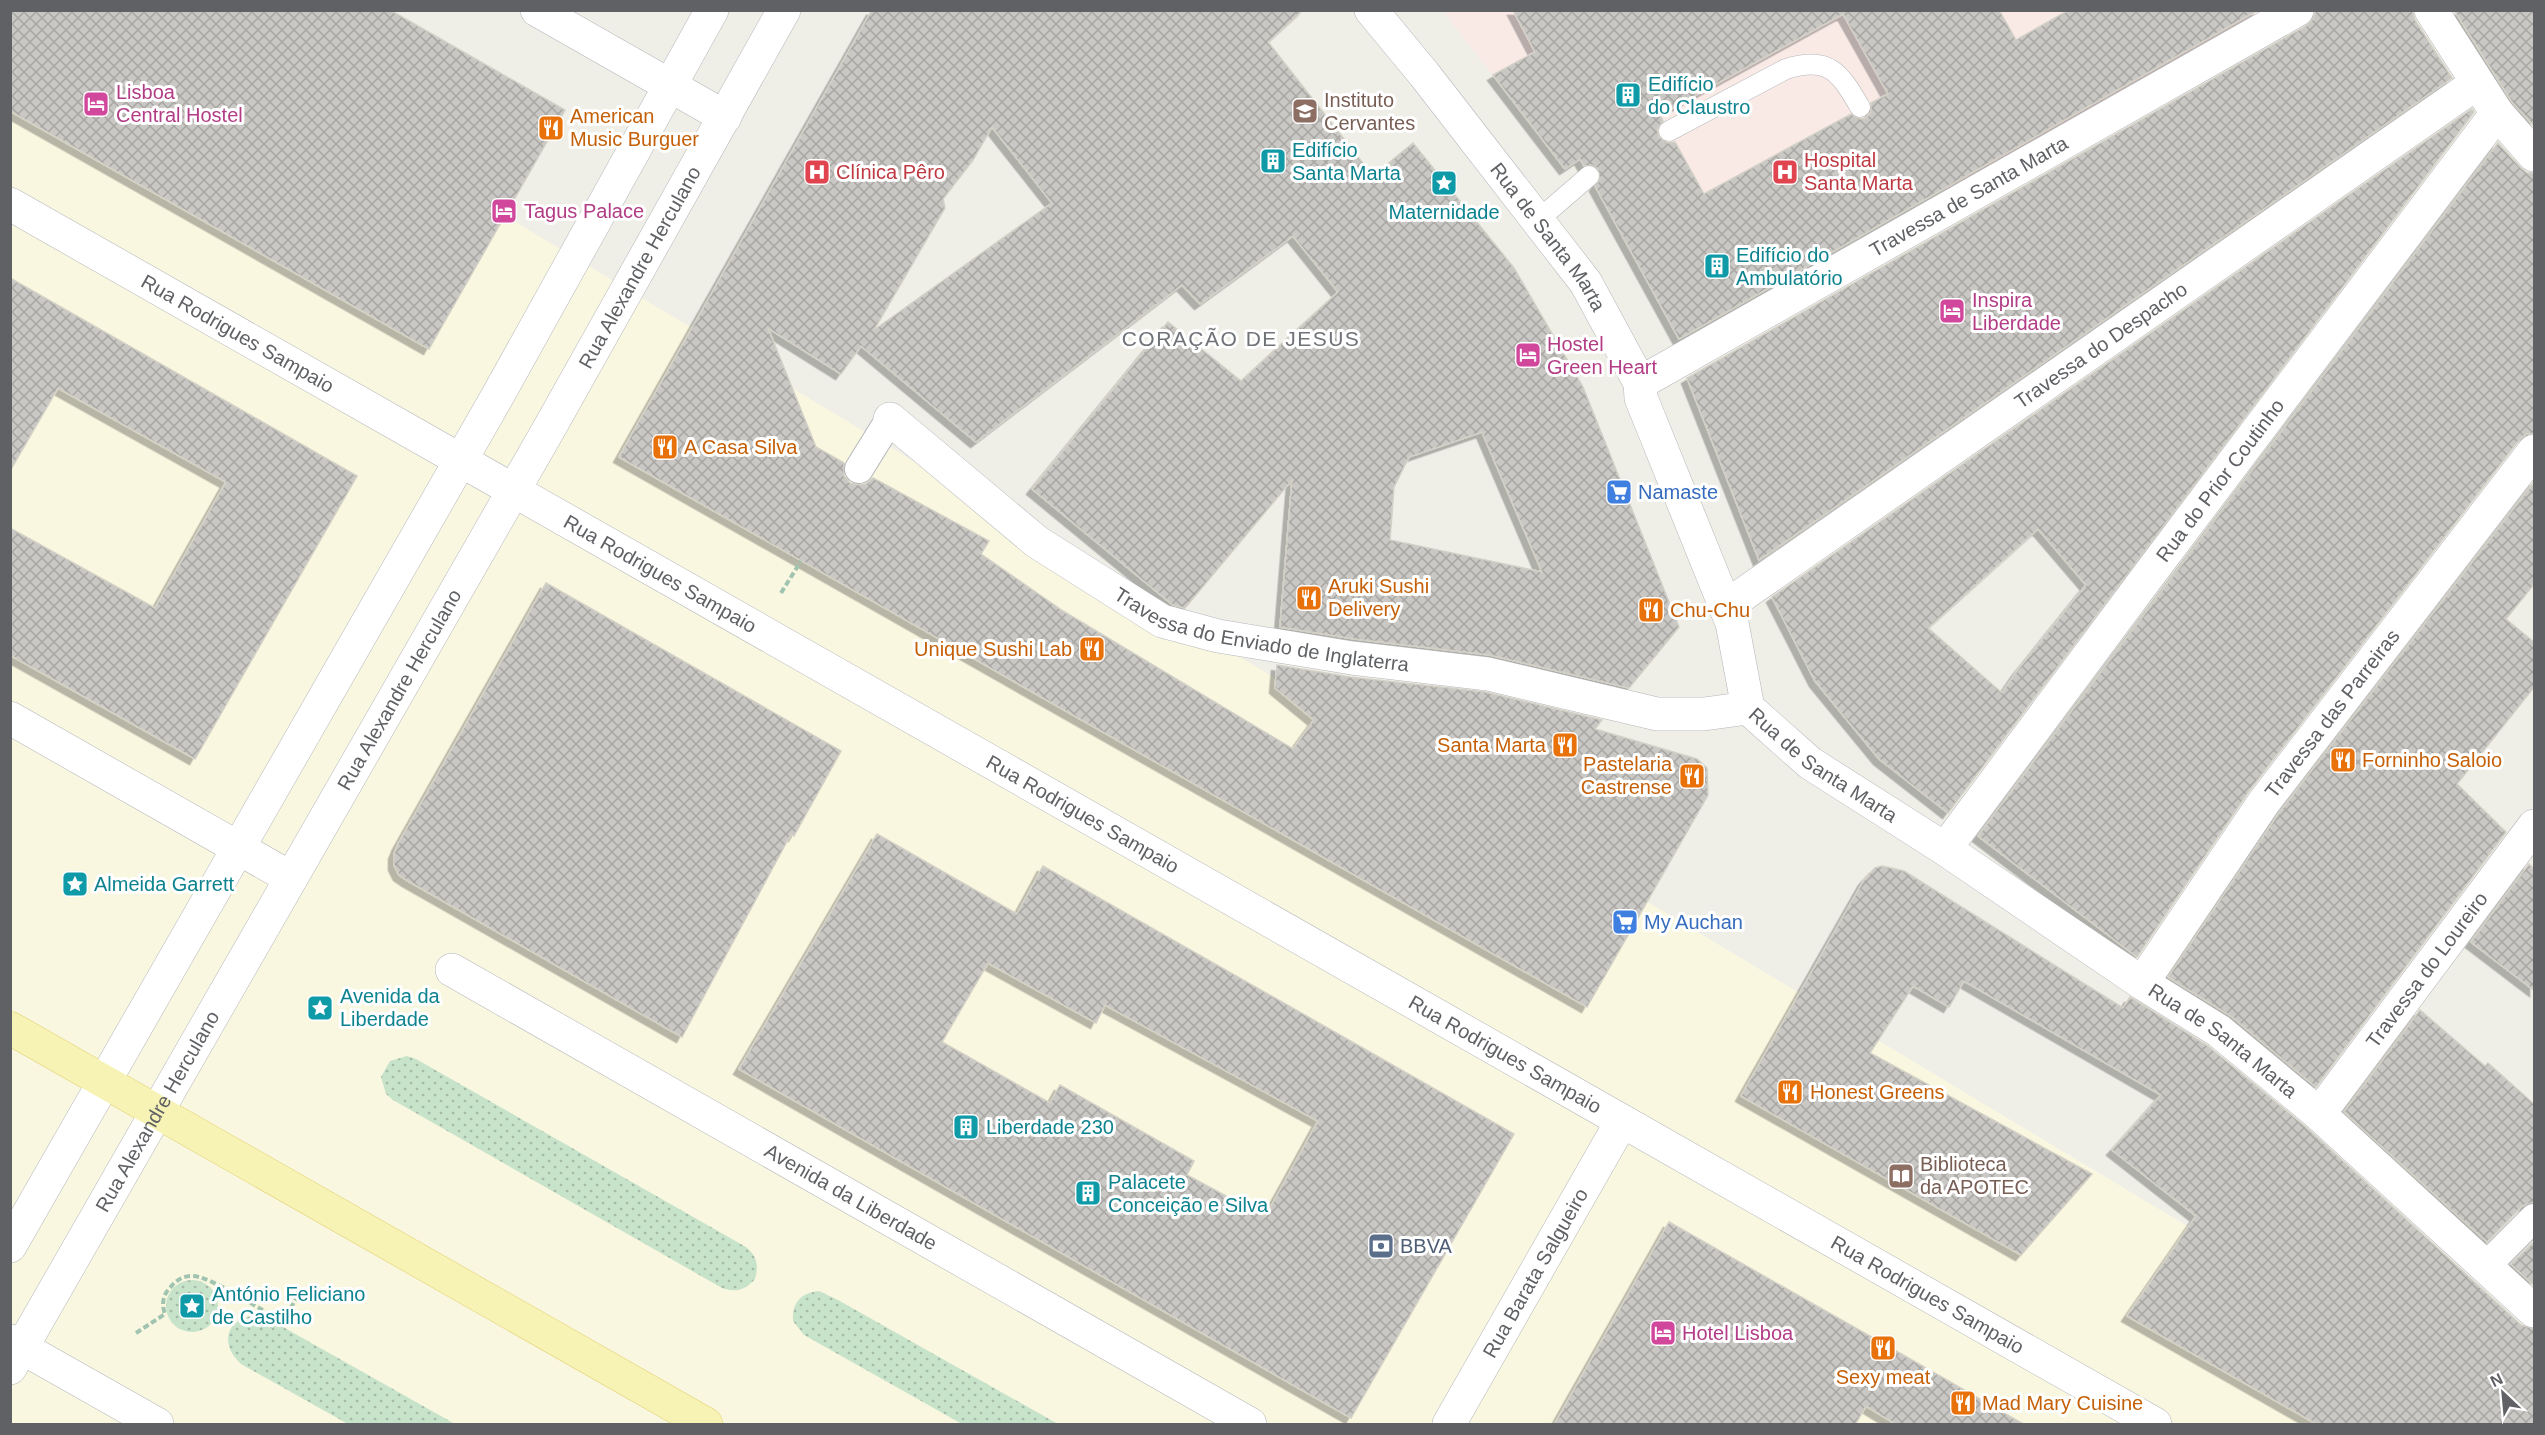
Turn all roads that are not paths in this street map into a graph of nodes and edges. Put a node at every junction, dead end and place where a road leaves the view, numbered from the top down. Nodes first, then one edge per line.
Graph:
1 (537, 10) edge
2 (712, 10) edge
3 (784, 10) edge
4 (1371, 10) edge
5 (2297, 10) edge
6 (2431, 10) edge
7 (2477, 83) junction
8 (670, 86) junction
9 (1860, 106) dead end
10 (2497, 113) junction
11 (725, 117) junction
12 (1669, 131) dead end
13 (2535, 155) edge
14 (1589, 176) dead end
15 (10, 204) edge
16 (1538, 220) junction
17 (1640, 383) junction
18 (890, 419) joint
19 (2535, 451) edge
20 (461, 460) junction
21 (859, 469) dead end
22 (514, 490) junction
23 (1725, 607) junction
24 (1748, 708) junction
25 (10, 718) edge
26 (2535, 826) edge
27 (239, 848) junction
28 (1945, 849) junction
29 (291, 878) junction
30 (452, 970) dead end
31 (2142, 983) junction
32 (10, 1028) edge
33 (105, 1082) junction
34 (158, 1112) junction
35 (2319, 1114) junction
36 (1622, 1121) junction
37 (2535, 1218) edge
38 (10, 1246) edge
39 (2485, 1267) junction
40 (2535, 1311) edge
41 (14, 1353) edge
42 (157, 1425) edge
43 (706, 1425) edge
44 (1250, 1425) edge
45 (1449, 1425) edge
46 (2155, 1425) edge

1 - 8 street
2 - 8 street
3 - 11 street, Rua Alexandre Herculano
4 - 16 street, Rua de Santa Marta
5 - 17 street, Travessa de Santa Marta
6 - 7 street
7 - 10 street
7 - 23 street, Travessa do Despacho
8 - 11 street
8 - 20 street
9 - 12 lane
10 - 13 street
10 - 28 street, Rua do Prior Coutinho
11 - 22 street, Rua Alexandre Herculano
14 - 16 lane
15 - 20 street, Rua Rodrigues Sampaio
16 - 17 street, Rua de Santa Marta
17 - 23 street, Rua de Santa Marta
18 - 21 street, Travessa do Enviado de Inglaterra
18 - 24 street, Travessa do Enviado de Inglaterra
19 - 31 street, Travessa das Parreiras
20 - 22 street, Rua Rodrigues Sampaio
20 - 27 street
22 - 29 street, Rua Alexandre Herculano
22 - 36 street, Rua Rodrigues Sampaio
23 - 24 street, Rua de Santa Marta
24 - 28 street, Rua de Santa Marta
25 - 27 street
26 - 35 street, Travessa do Loureiro
27 - 29 street
27 - 33 street
28 - 31 street, Rua de Santa Marta
29 - 34 street, Rua Alexandre Herculano
30 - 44 street, Avenida da Liberdade
31 - 35 street, Rua de Santa Marta
32 - 33 main road
33 - 34 main road
33 - 38 street
34 - 41 street, Rua Alexandre Herculano
34 - 43 main road
35 - 39 street, Rua de Santa Marta
36 - 45 street, Rua Barata Salgueiro
36 - 46 street, Rua Rodrigues Sampaio
37 - 39 street
39 - 40 street, Rua de Santa Marta
41 - 42 street

